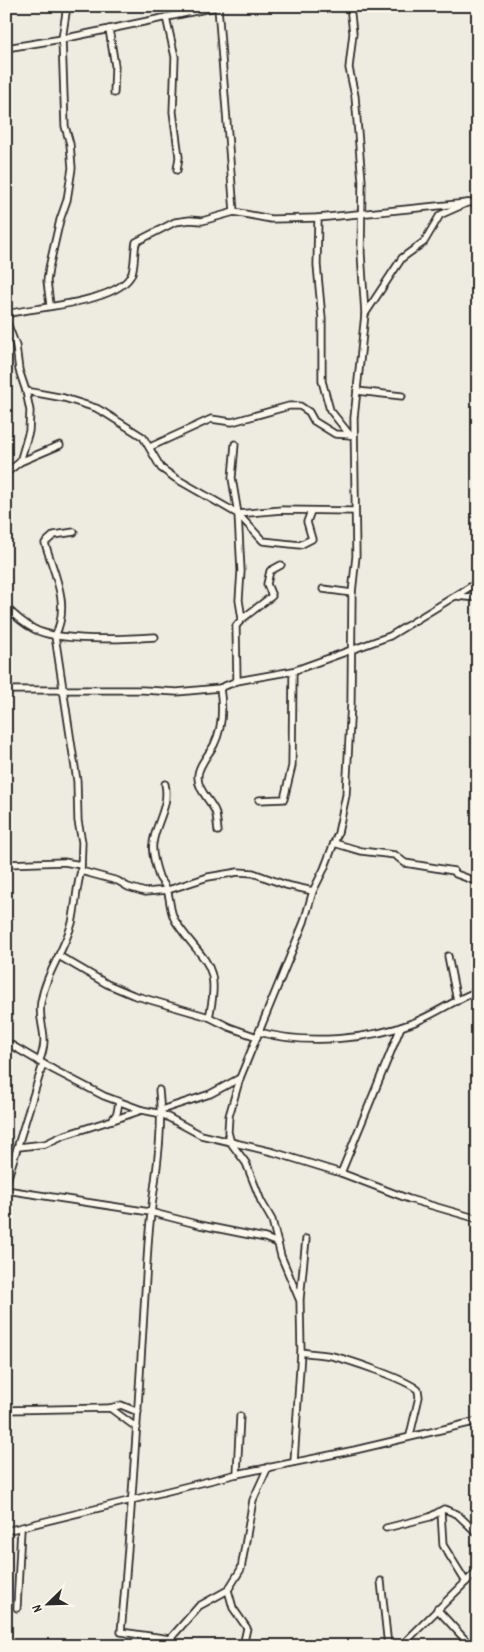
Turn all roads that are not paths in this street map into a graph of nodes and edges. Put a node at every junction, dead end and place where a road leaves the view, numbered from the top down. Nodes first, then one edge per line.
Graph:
1 (67, 6) edge
2 (219, 6) edge
3 (350, 6) edge
4 (166, 17) junction
5 (109, 29) junction
6 (62, 39) junction
7 (6, 48) edge
8 (114, 93) dead end
9 (177, 170) dead end
10 (478, 202) edge
11 (466, 203) junction
12 (234, 212) junction
13 (362, 214) junction
14 (318, 218) junction
15 (50, 305) junction
16 (6, 314) edge
17 (364, 314) junction
18 (6, 320) edge
19 (26, 391) junction
20 (357, 391) junction
21 (402, 396) dead end
22 (352, 436) junction
23 (235, 444) dead end
24 (60, 445) dead end
25 (150, 446) junction
26 (20, 462) junction
27 (6, 473) edge
28 (311, 511) junction
29 (354, 511) junction
30 (238, 514) junction
31 (74, 532) dead end
32 (281, 565) dead end
33 (478, 582) edge
34 (323, 589) dead end
35 (352, 593) junction
36 (454, 596) junction
37 (478, 598) edge
38 (6, 607) edge
39 (242, 618) junction
40 (55, 636) junction
41 (155, 637) dead end
42 (350, 652) junction
43 (293, 671) junction
44 (237, 681) junction
45 (220, 688) junction
46 (6, 690) edge
47 (62, 690) junction
48 (165, 784) dead end
49 (259, 800) dead end
50 (218, 831) dead end
51 (334, 843) junction
52 (6, 864) edge
53 (81, 868) junction
54 (478, 882) edge
55 (168, 890) junction
56 (313, 891) junction
57 (59, 956) junction
58 (448, 956) dead end
59 (478, 991) edge
60 (457, 1001) junction
61 (209, 1017) junction
62 (401, 1027) junction
63 (258, 1034) junction
64 (6, 1042) edge
65 (41, 1063) junction
66 (240, 1078) junction
67 (159, 1090) dead end
68 (119, 1102) junction
69 (142, 1110) junction
70 (162, 1112) junction
71 (112, 1120) junction
72 (231, 1143) junction
73 (19, 1147) junction
74 (341, 1173) junction
75 (6, 1184) edge
76 (6, 1190) edge
77 (150, 1212) junction
78 (478, 1219) edge
79 (306, 1239) dead end
80 (278, 1244) junction
81 (300, 1302) junction
82 (301, 1352) junction
83 (110, 1408) junction
84 (6, 1410) edge
85 (138, 1412) junction
86 (240, 1416) dead end
87 (478, 1421) edge
88 (137, 1428) junction
89 (410, 1436) junction
90 (294, 1462) junction
91 (268, 1468) junction
92 (237, 1474) junction
93 (133, 1501) junction
94 (441, 1512) junction
95 (22, 1528) junction
96 (386, 1528) dead end
97 (6, 1531) edge
98 (478, 1534) edge
99 (478, 1570) edge
100 (381, 1582) dead end
101 (466, 1582) junction
102 (228, 1590) junction
103 (17, 1608) dead end
104 (437, 1609) junction
105 (170, 1639) junction
106 (167, 1646) edge
107 (244, 1646) edge
108 (388, 1646) edge
109 (401, 1646) edge
110 (471, 1646) edge

1 - 6 street
2 - 4 street
2 - 12 street
3 - 13 street
4 - 5 street
4 - 9 street
5 - 6 street
5 - 8 street
6 - 7 street
6 - 15 street
10 - 11 street
11 - 13 street
11 - 17 street
12 - 14 street
12 - 15 street
13 - 14 street
13 - 17 street
14 - 22 street
15 - 16 street
17 - 20 street
18 - 19 street
19 - 25 street
19 - 26 street
20 - 21 street
20 - 22 street
22 - 25 street
22 - 29 street
23 - 30 street
24 - 26 street
25 - 30 street
26 - 27 street
28 - 29 street
28 - 30 street
28 - 30 street
29 - 35 street
30 - 39 street
31 - 40 street
32 - 39 street
33 - 36 street
34 - 35 street
35 - 42 street
36 - 37 street
36 - 42 street
38 - 40 street
39 - 44 street
40 - 41 street
40 - 47 street
42 - 43 street
42 - 51 street
43 - 44 street
43 - 49 street
44 - 45 street
45 - 47 street
45 - 50 street
46 - 47 street
47 - 53 street
48 - 55 street
51 - 54 street
51 - 56 street
52 - 53 street
53 - 55 street
53 - 57 street
55 - 56 street
55 - 61 street
56 - 63 street
57 - 61 street
57 - 65 street
58 - 60 street
59 - 60 street
60 - 62 street
61 - 63 street
62 - 63 street
62 - 74 street
63 - 66 street
64 - 65 street
65 - 68 street
65 - 73 street
66 - 70 street
66 - 72 street
67 - 70 street
68 - 69 street
68 - 71 street
69 - 70 street
69 - 71 street
70 - 72 street
70 - 77 street
71 - 73 street
72 - 74 street
72 - 80 street
73 - 75 street
74 - 78 street
76 - 77 street
77 - 80 street
77 - 85 street
79 - 81 street
80 - 81 street
81 - 82 street
82 - 89 street
82 - 90 street
83 - 84 street
83 - 85 street
83 - 88 street
85 - 88 street
86 - 92 street
87 - 89 street
88 - 93 street
89 - 90 street
90 - 91 street
91 - 92 street
91 - 102 street
92 - 93 street
93 - 95 street
93 - 105 street
94 - 96 street
94 - 98 street
94 - 101 street
95 - 97 street
95 - 103 street
99 - 101 street
100 - 108 street
101 - 104 street
102 - 105 street
102 - 107 street
104 - 109 street
104 - 110 street
105 - 106 street

